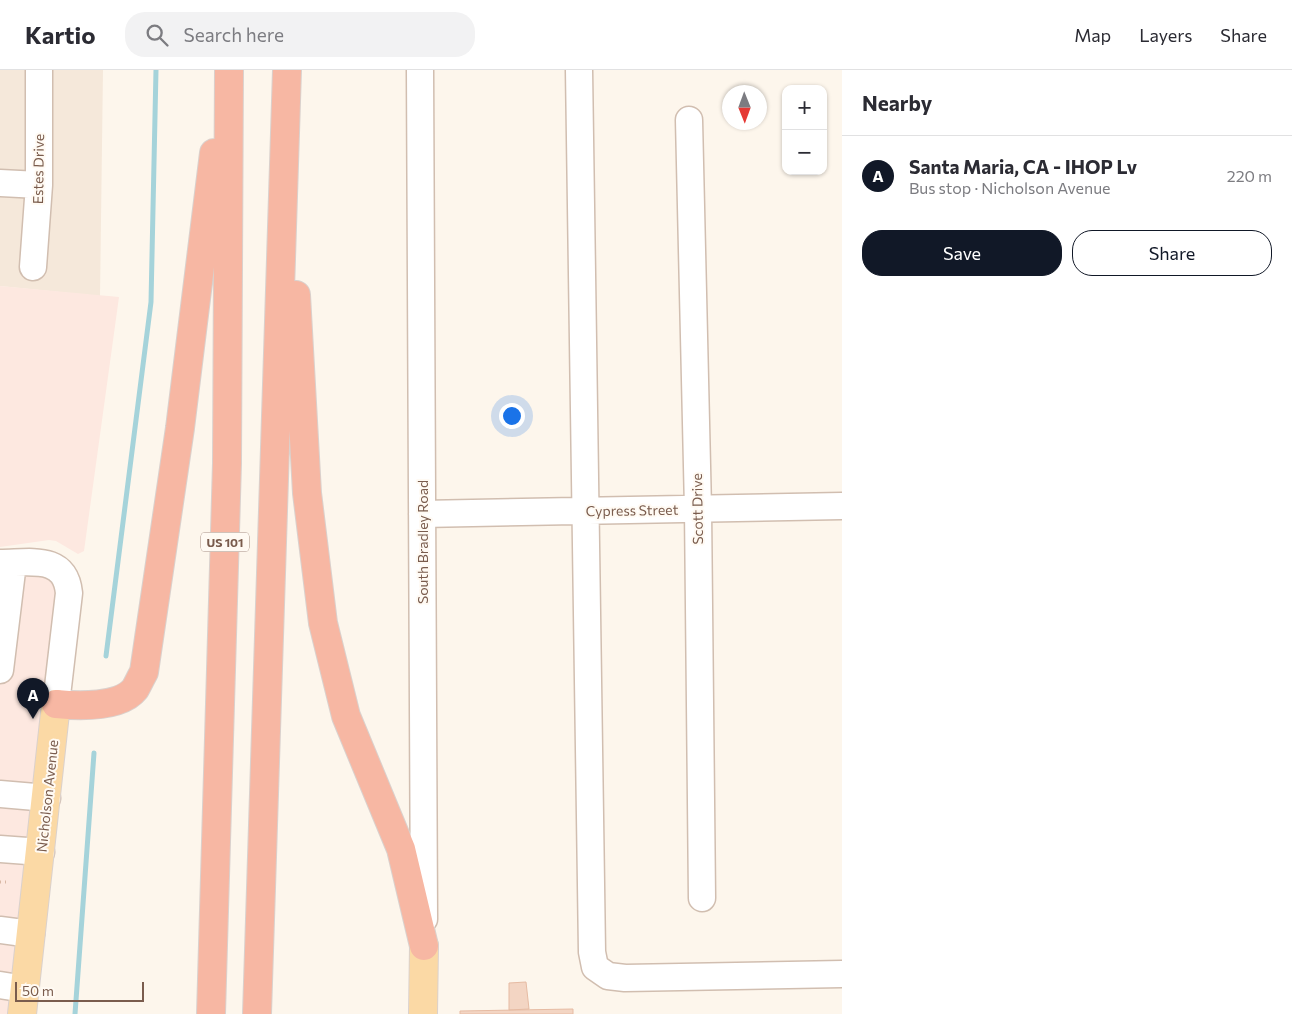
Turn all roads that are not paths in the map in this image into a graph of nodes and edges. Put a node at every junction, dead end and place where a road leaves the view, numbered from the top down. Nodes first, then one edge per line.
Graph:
1 (40, 70) edge
2 (228, 70) edge
3 (287, 70) edge
4 (420, 70) edge
5 (579, 70) edge
6 (286, 105) junction
7 (689, 120) dead end
8 (0, 184) edge
9 (39, 185) junction
10 (33, 267) dead end
11 (842, 506) edge
12 (698, 509) junction
13 (587, 511) junction
14 (422, 514) junction
15 (7, 563) edge
16 (4, 609) edge
17 (0, 670) edge
18 (56, 704) junction
19 (0, 794) edge
20 (47, 798) junction
21 (0, 849) edge
22 (41, 852) junction
23 (702, 898) dead end
24 (0, 930) edge
25 (31, 934) junction
26 (424, 946) junction
27 (842, 974) edge
28 (16, 996) edge
29 (210, 1014) edge
30 (257, 1014) edge
31 (423, 1014) edge

1 - 9 street, Estes Drive
2 - 18 highway
2 - 29 highway, US 101
3 - 6 highway
4 - 14 street, South Bradley Road
5 - 13 street
6 - 26 highway
6 - 30 highway
7 - 12 street, Scott Drive
8 - 9 street
9 - 10 street, Estes Drive
11 - 12 street, Cypress Street
12 - 13 street, Cypress Street
12 - 23 street, Scott Drive
13 - 14 street, Cypress Street
13 - 27 street
14 - 26 street, South Bradley Road
15 - 16 street
15 - 18 street, Nicholson Avenue
16 - 17 street
18 - 20 main road, Nicholson Avenue
19 - 20 street
20 - 22 main road, Nicholson Avenue
21 - 22 street
22 - 25 main road, Nicholson Avenue
24 - 25 street
25 - 28 main road, Nicholson Avenue
26 - 31 main road, South Bradley Road

